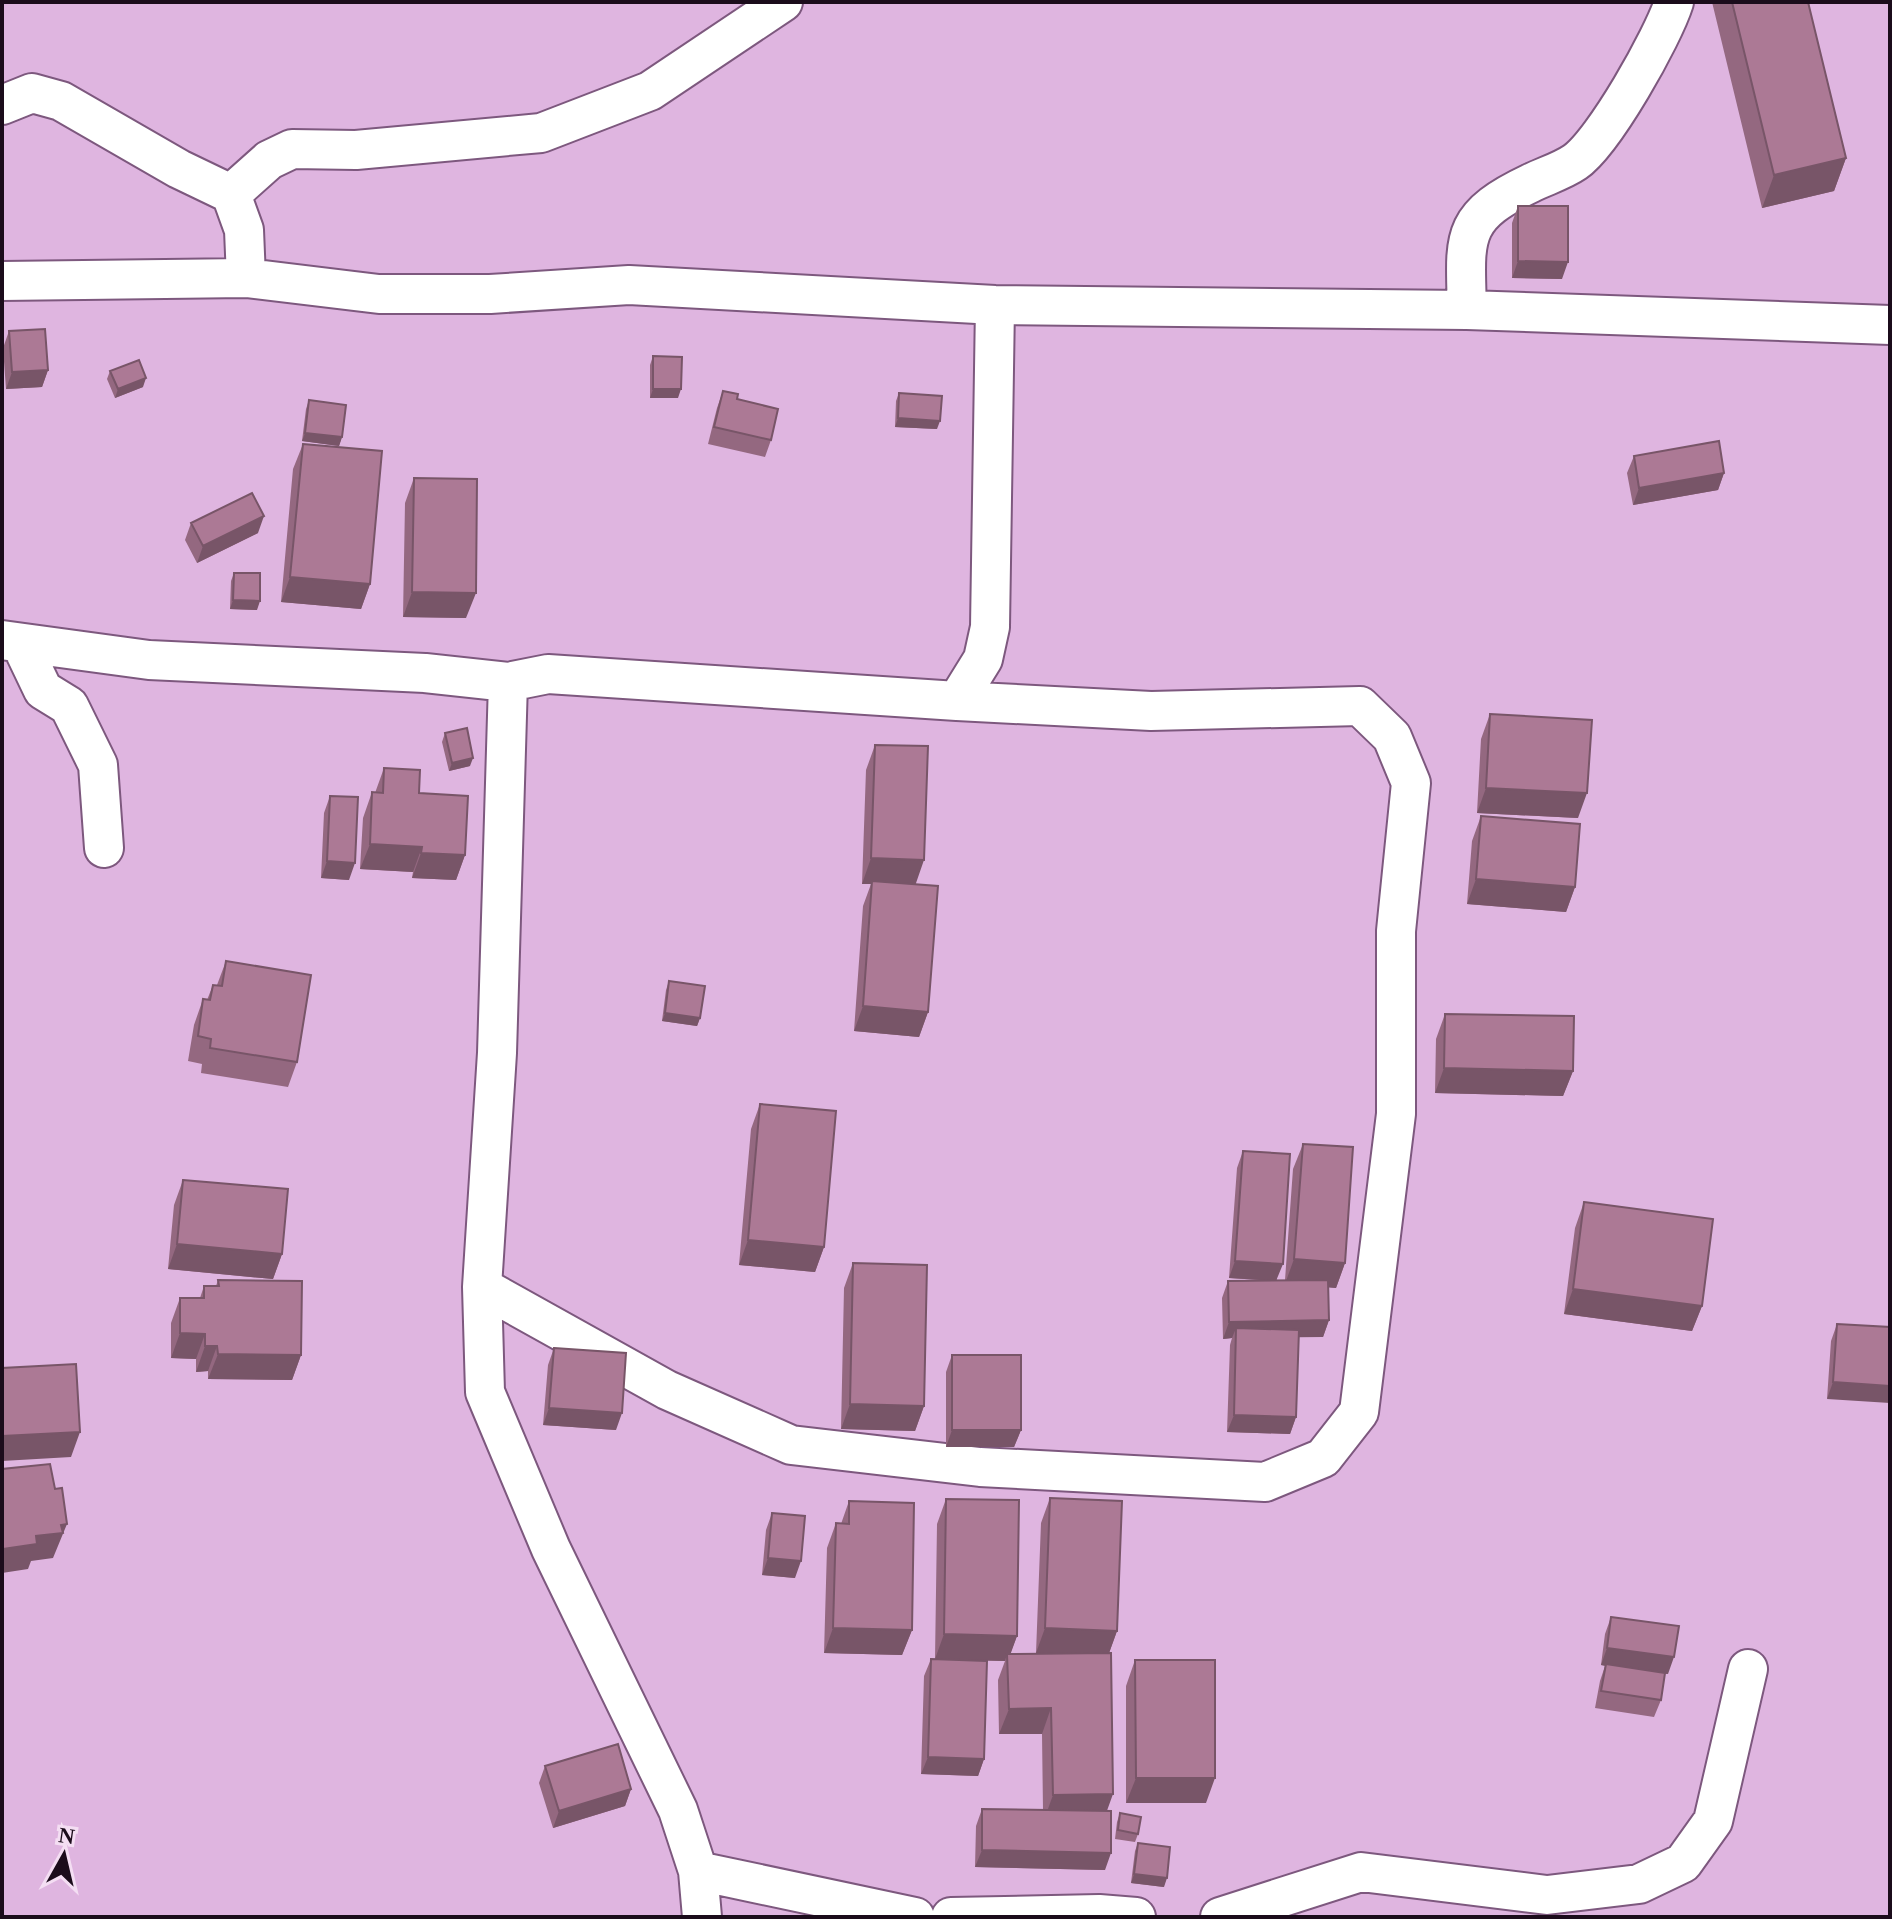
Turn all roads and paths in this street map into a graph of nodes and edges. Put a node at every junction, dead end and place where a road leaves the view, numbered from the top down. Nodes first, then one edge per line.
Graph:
1 (783, 2) edge
2 (1674, 2) edge
3 (2, 105) edge
4 (231, 194) junction
5 (246, 278) junction
6 (2, 281) edge
7 (995, 305) junction
8 (1467, 310) junction
9 (1890, 325) edge
10 (12, 642) edge
11 (508, 682) junction
12 (957, 701) junction
13 (104, 848) dead end
14 (482, 1287) junction
15 (1748, 1669) dead end
16 (698, 1871) junction
17 (702, 1917) edge
18 (915, 1917) edge
19 (951, 1917) edge
20 (1136, 1917) edge
21 (1220, 1917) edge

1 - 4 street
2 - 8 street
3 - 4 street
4 - 5 street
5 - 6 street
5 - 7 street
7 - 8 street
7 - 12 street
8 - 9 street
10 - 11 street
10 - 13 street
11 - 12 street
11 - 14 street
12 - 14 street
14 - 16 street
15 - 21 street
16 - 17 street
16 - 18 street
19 - 20 street

